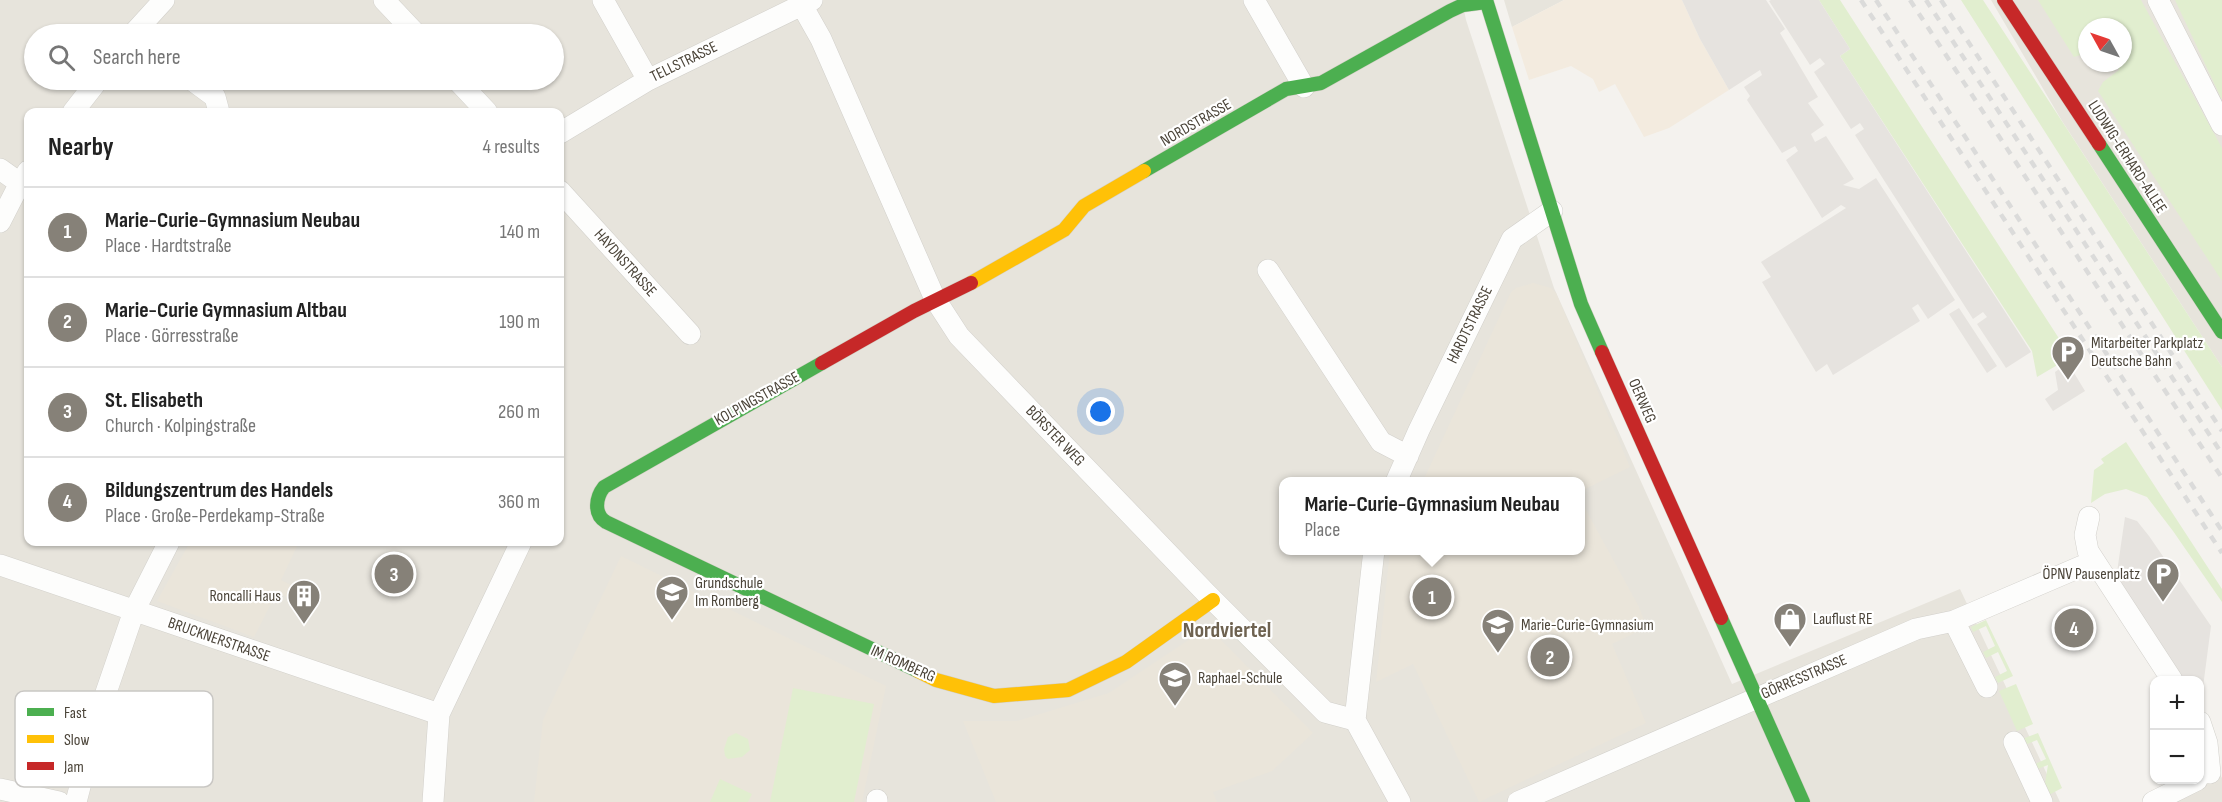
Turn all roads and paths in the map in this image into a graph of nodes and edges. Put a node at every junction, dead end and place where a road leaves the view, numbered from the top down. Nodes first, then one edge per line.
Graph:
1 (164, 0) edge
2 (384, 0) edge
3 (603, 0) edge
4 (1254, 0) edge
5 (2004, 0) edge
6 (2158, 0) edge
7 (1486, 1) edge
8 (804, 2) edge
9 (141, 24) edge
10 (407, 24) edge
11 (648, 80) junction
12 (1304, 87) junction
13 (90, 90) edge
14 (206, 90) edge
15 (466, 90) edge
16 (76, 108) edge
17 (218, 108) edge
18 (483, 108) edge
19 (2222, 124) edge
20 (564, 130) edge
21 (0, 169) edge
22 (24, 180) edge
23 (24, 184) edge
24 (564, 195) edge
25 (1552, 211) junction
26 (0, 222) edge
27 (1268, 270) dead end
28 (935, 299) junction
29 (2222, 332) edge
30 (690, 334) dead end
31 (1408, 456) junction
32 (1398, 477) edge
33 (599, 513) joint
34 (2089, 517) dead end
35 (167, 546) edge
36 (519, 546) edge
37 (1373, 555) edge
38 (2094, 561) junction
39 (0, 565) edge
40 (1213, 600) junction
41 (134, 611) junction
42 (1954, 621) junction
43 (2169, 676) edge
44 (1987, 687) dead end
45 (107, 691) edge
46 (1757, 697) junction
47 (439, 714) junction
48 (1355, 720) junction
49 (2202, 730) edge
50 (2014, 742) dead end
51 (2207, 778) edge
52 (80, 787) edge
53 (0, 789) edge
54 (59, 802) edge
55 (76, 802) edge
56 (433, 802) edge
57 (1400, 802) edge
58 (1518, 802) edge
59 (1803, 802) edge
60 (2042, 802) edge
61 (2153, 802) edge

1 - 9 street
2 - 10 street
3 - 11 street
4 - 12 street
5 - 29 street, LUDWIG-ERHARD-ALLEE
6 - 19 street
7 - 12 street, NORDSTRASSE
7 - 25 street, OERWEG
8 - 11 street, TELLSTRASSE
8 - 28 street, BÖRSTER WEG
11 - 20 street, TELLSTRASSE
12 - 28 street, NORDSTRASSE
13 - 16 street
14 - 17 street
15 - 18 street
21 - 22 street
23 - 26 street
24 - 30 street, HAYDNSTRASSE
25 - 31 street, HARDTSTRASSE
25 - 46 street, OERWEG
27 - 31 street
28 - 33 street, KOLPINGSTRASSE
28 - 40 street, BÖRSTER WEG
31 - 32 street, HARDTSTRASSE
33 - 40 street, IM ROMBERG
34 - 38 street
35 - 41 street
36 - 47 street
37 - 48 street
38 - 42 street, GÖRRESSTRASSE
38 - 43 street
39 - 41 street, BRUCKNERSTRASSE
40 - 48 street, BÖRSTER WEG
41 - 45 street
41 - 47 street, BRUCKNERSTRASSE
42 - 44 street
42 - 46 street, GÖRRESSTRASSE
46 - 58 street, GÖRRESSTRASSE
46 - 59 street, OERWEG
47 - 56 street
48 - 57 street
49 - 51 street
50 - 60 street
51 - 61 street
52 - 55 street
53 - 54 street

